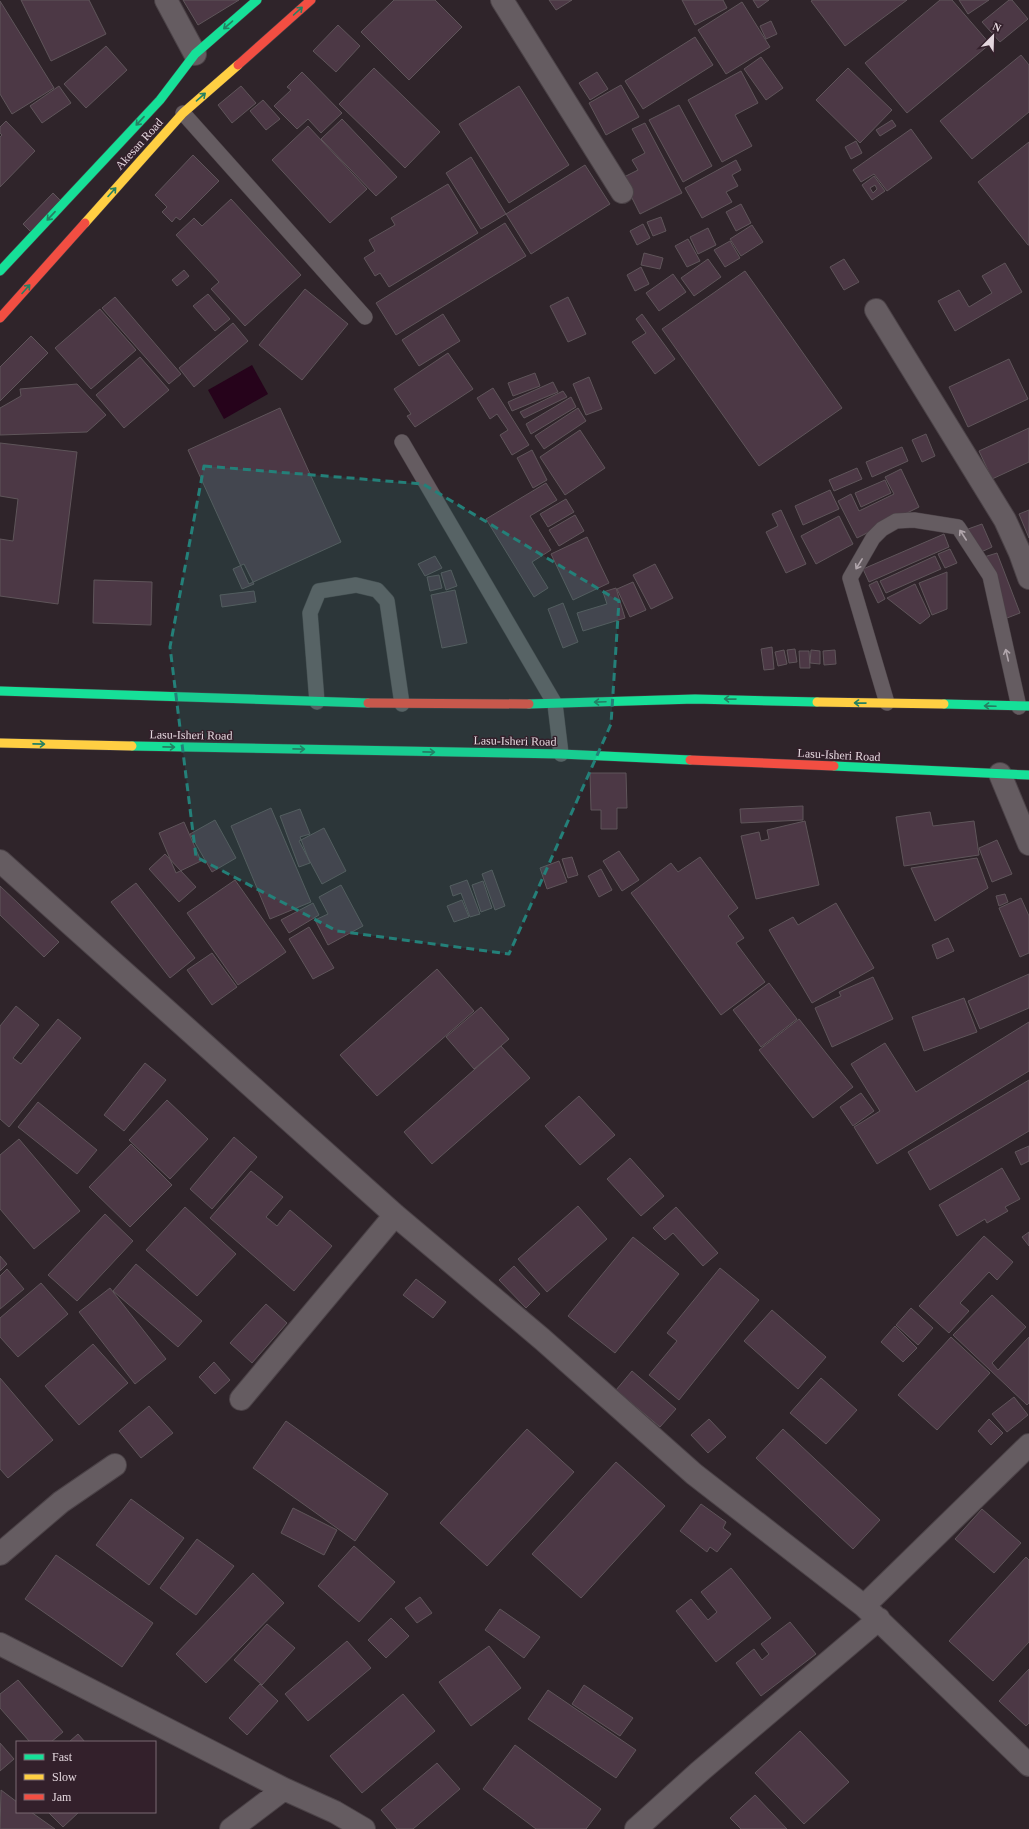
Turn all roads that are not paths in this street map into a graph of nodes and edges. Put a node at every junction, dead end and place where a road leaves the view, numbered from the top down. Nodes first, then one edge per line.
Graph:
1 (166, 0) edge
2 (257, 0) edge
3 (310, 0) edge
4 (502, 0) edge
5 (195, 54) junction
6 (183, 113) junction
7 (622, 192) dead end
8 (0, 271) edge
9 (876, 310) dead end
10 (365, 317) dead end
11 (0, 318) edge
12 (402, 442) dead end
13 (1029, 578) edge
14 (0, 691) edge
15 (317, 702) junction
16 (887, 703) junction
17 (402, 704) junction
18 (555, 704) junction
19 (1024, 707) edge
20 (0, 743) edge
21 (561, 754) junction
22 (1000, 774) junction
23 (1029, 775) edge
24 (1029, 844) edge
25 (0, 862) edge
26 (395, 1215) junction
27 (241, 1398) dead end
28 (1029, 1445) edge
29 (115, 1465) dead end
30 (0, 1554) edge
31 (871, 1613) junction
32 (0, 1644) edge
33 (1029, 1765) edge
34 (284, 1789) junction
35 (231, 1829) edge
36 (364, 1829) edge
37 (636, 1829) edge

1 - 5 street
2 -> 5 main road, Akesan Road
6 -> 3 main road, Akesan Road
4 - 7 street
5 -> 8 main road, Akesan Road
6 - 10 lane
11 -> 6 main road, Akesan Road
9 - 13 street
12 - 18 lane
14 - 15 main road
15 - 17 main road
15 - 17 lane
16 -> 18 main road
19 -> 16 main road
19 -> 16 lane
17 - 18 main road
18 - 21 lane
20 -> 21 main road, Lasu-Isheri Road
21 - 22 main road, Lasu-Isheri Road
22 - 23 main road, Lasu-Isheri Road
22 - 24 street
25 - 26 street
26 - 27 street
26 - 31 street
28 - 31 street
29 - 30 street
31 - 33 street
31 - 37 street
32 - 34 street
34 - 35 street
34 - 36 street

